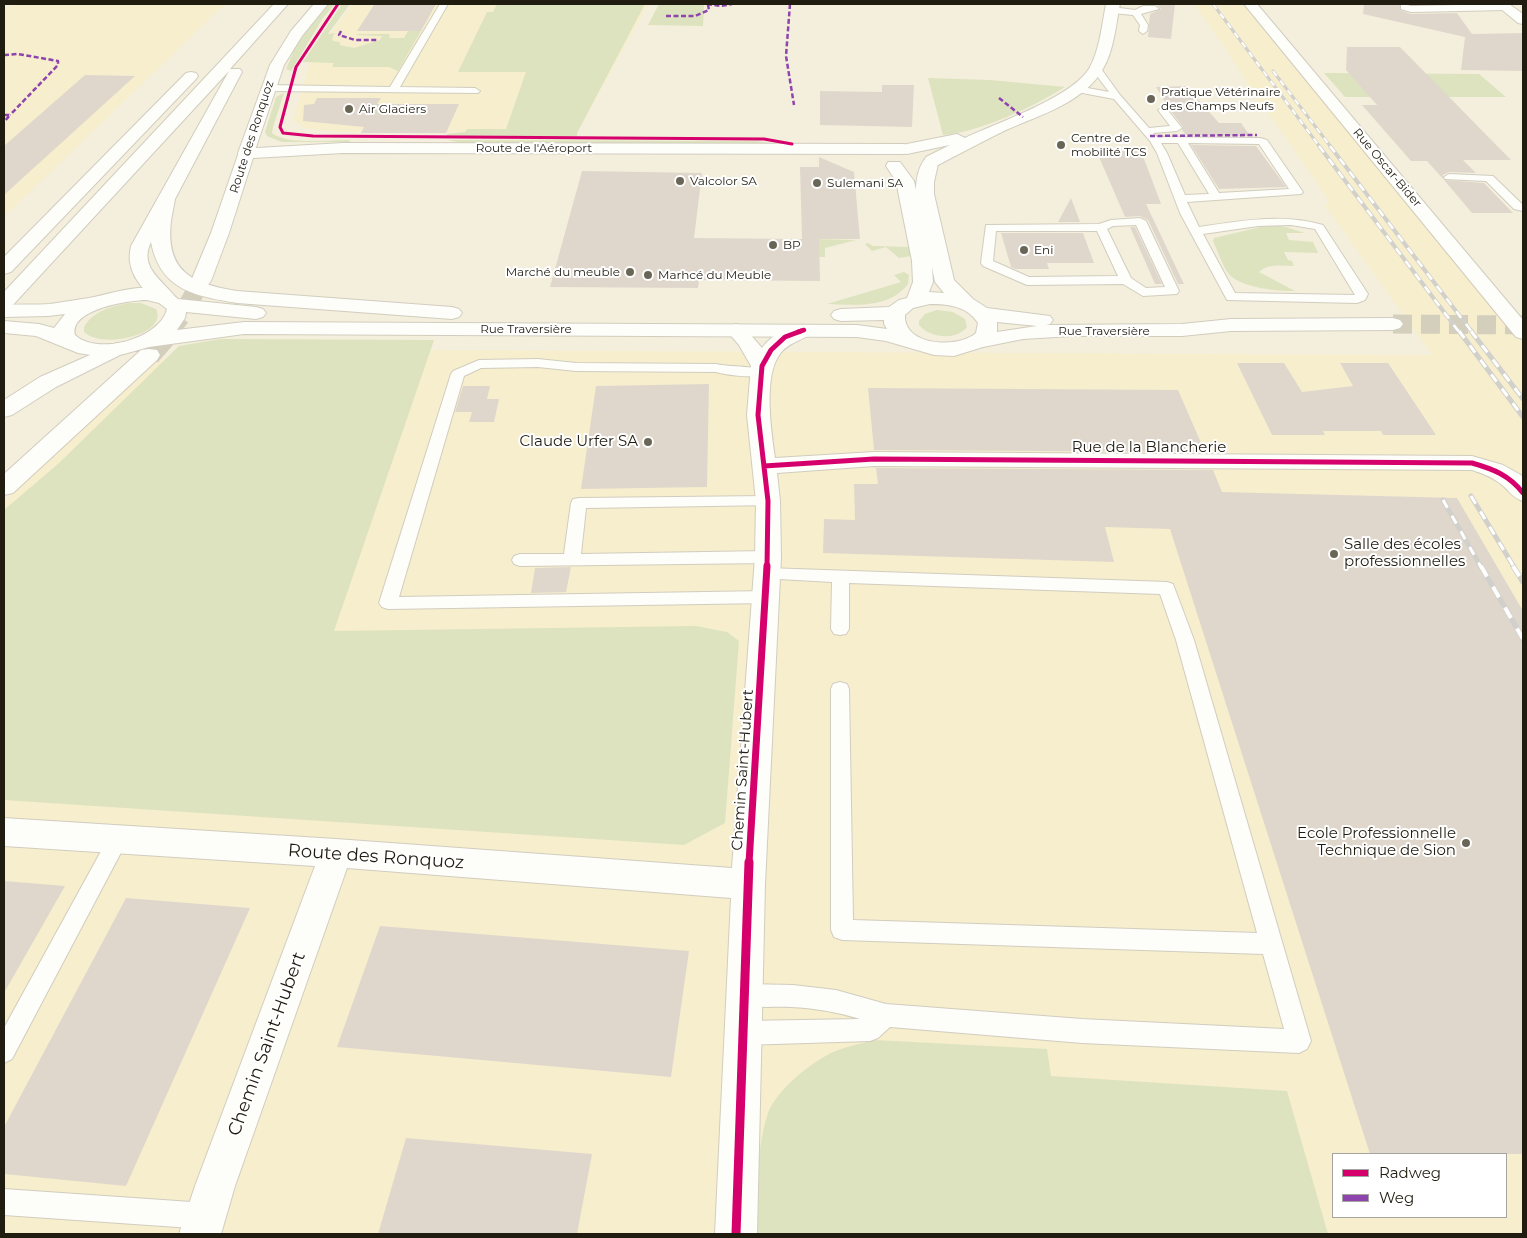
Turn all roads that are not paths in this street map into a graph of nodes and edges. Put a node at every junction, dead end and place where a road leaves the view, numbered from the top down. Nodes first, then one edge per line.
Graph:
1 (321, 4) edge
2 (444, 4) edge
3 (1250, 4) edge
4 (1474, 6) edge
5 (1504, 6) edge
6 (1112, 7) edge
7 (1404, 7) dead end
8 (276, 9) edge
9 (1155, 9) dead end
10 (1136, 13) junction
11 (1523, 20) edge
12 (1142, 31) dead end
13 (204, 62) dead end
14 (1096, 68) junction
15 (268, 88) junction
16 (1077, 89) junction
17 (393, 90) junction
18 (475, 91) dead end
19 (1117, 97) junction
20 (1163, 110) dead end
21 (1006, 124) junction
22 (1146, 130) junction
23 (1154, 140) junction
24 (1181, 140) junction
25 (822, 149) junction
26 (906, 149) junction
27 (246, 152) junction
28 (931, 163) junction
29 (892, 164) junction
30 (1449, 177) dead end
31 (1216, 197) junction
32 (166, 199) junction
33 (1181, 199) junction
34 (1523, 208) edge
35 (1101, 228) junction
36 (1197, 231) junction
37 (7, 264) edge
38 (1126, 280) junction
39 (202, 281) tunnel mouth
40 (916, 300) junction
41 (170, 301) junction
42 (98, 302) junction
43 (4, 304) edge
44 (974, 308) junction
45 (4, 311) edge
46 (452, 313) junction
47 (895, 313) junction
48 (1231, 324) junction
49 (1393, 324) tunnel mouth
50 (4, 327) edge
51 (736, 330) junction
52 (804, 330) junction
53 (1523, 333) edge
54 (66, 340) junction
55 (907, 340) junction
56 (977, 342) junction
57 (147, 348) junction
58 (117, 349) junction
59 (762, 369) junction
60 (4, 410) edge
61 (764, 466) junction
62 (4, 488) edge
63 (1523, 493) edge
64 (768, 501) junction
65 (572, 559) junction
66 (520, 560) dead end
67 (768, 576) junction
68 (841, 576) junction
69 (840, 629) dead end
70 (840, 689) dead end
71 (4, 832) edge
72 (118, 839) junction
73 (336, 853) junction
74 (748, 884) junction
75 (1272, 944) junction
76 (744, 995) junction
77 (886, 1015) junction
78 (743, 1033) junction
79 (4, 1051) edge
80 (4, 1202) edge
81 (203, 1225) edge
82 (736, 1234) edge

1 - 15 main road, Route des Ronquoz
2 - 17 lane
3 - 53 main road, Rue Oscar-Bider
4 - 5 lane
4 - 7 lane
5 - 11 main road
6 - 10 lane
6 - 14 main road, Route de l'Aéroport
8 - 32 main road
8 - 43 main road
9 - 10 lane
10 - 12 lane
13 - 37 main road
14 - 16 main road, Route de l'Aéroport
14 - 19 lane
15 - 17 lane
15 - 27 main road, Route des Ronquoz
16 - 19 lane
16 - 21 main road, Route de l'Aéroport
17 - 18 lane
19 - 22 lane
20 - 22 lane
21 - 26 main road, Route de l'Aéroport
21 - 28 main road, Route de l'Aéroport
22 - 23 lane
23 - 24 lane
23 - 33 lane
24 - 31 lane
24 - 31 lane
25 - 26 main road, Route de l'Aéroport
25 - 27 main road, Route de l'Aéroport
25 - 29 main road, Route de l'Aéroport
26 - 28 main road
26 - 29 main road
27 - 39 main road, Route des Ronquoz
28 - 29 main road, Route de l'Aéroport
28 - 44 main road
29 - 40 main road
30 - 34 lane
31 - 33 lane
32 - 41 main road
32 - 46 main road
33 - 36 lane
35 - 38 lane
35 - 38 lane
35 - 38 lane
36 - 36 lane
40 - 44 main road, Rue Traversière
40 - 47 main road
41 - 42 main road, Rue Traversière
41 - 46 main road, Rue Traversière
41 - 57 main road, Rue Traversière
42 - 45 main road
42 - 54 main road, Rue Traversière
44 - 48 main road, Rue Traversière
44 - 56 main road
46 - 47 main road, Rue Traversière
47 - 55 main road
48 - 49 main road, Rue Traversière
48 - 56 main road, Rue Traversière
50 - 54 main road, Rue Traversière
51 - 52 main road, Rue Traversière
51 - 57 main road, Rue Traversière
51 - 59 main road
52 - 55 main road, Rue Traversière
52 - 59 main road
54 - 58 main road, Rue Traversière
55 - 56 main road, Rue Traversière
57 - 58 main road, Rue Traversière
57 - 62 main road
58 - 60 main road
59 - 61 main road, Chemin Saint-Hubert
59 - 67 lane
61 - 63 main road, Rue de la Blancherie
61 - 64 main road, Chemin Saint-Hubert
64 - 65 lane
64 - 67 main road, Chemin Saint-Hubert
65 - 66 lane
65 - 67 lane
67 - 68 lane
67 - 74 main road, Chemin Saint-Hubert
68 - 69 lane
68 - 75 lane
70 - 75 lane
71 - 72 main road, Route des Ronquoz
72 - 73 main road, Route des Ronquoz
72 - 79 lane
73 - 74 main road, Route des Ronquoz
73 - 81 main road, Chemin Saint-Hubert
74 - 76 main road, Chemin Saint-Hubert
75 - 77 lane
76 - 77 lane
76 - 78 main road, Chemin Saint-Hubert
77 - 78 lane
78 - 82 main road, Chemin Saint-Hubert
80 - 81 lane

